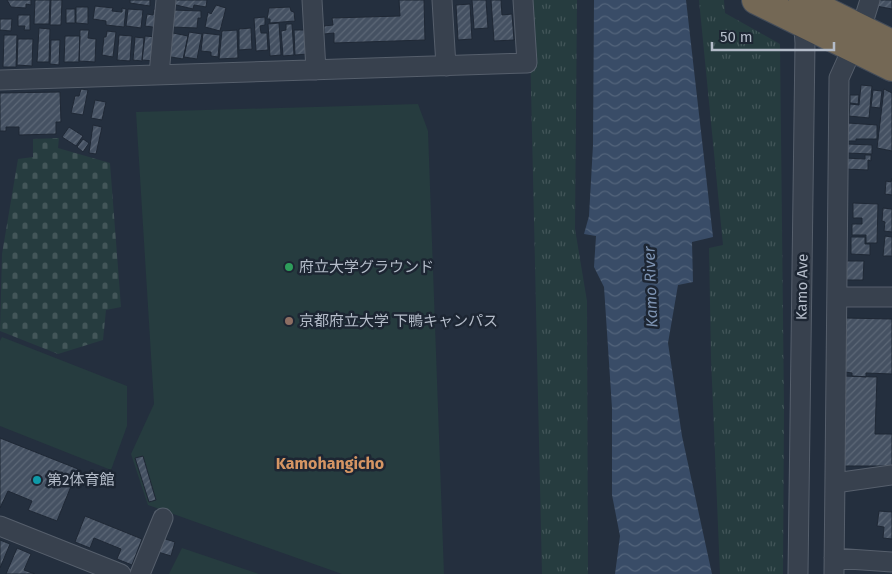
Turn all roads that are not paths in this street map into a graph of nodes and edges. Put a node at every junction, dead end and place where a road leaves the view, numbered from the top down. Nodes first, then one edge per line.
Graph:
1 (166, 0) edge
2 (312, 0) edge
3 (442, 0) edge
4 (523, 0) edge
5 (756, 0) edge
6 (870, 0) edge
7 (803, 6) edge
8 (856, 38) junction
9 (892, 44) edge
10 (446, 66) junction
11 (892, 68) edge
12 (316, 70) junction
13 (160, 74) junction
14 (0, 80) edge
15 (837, 297) junction
16 (892, 297) edge
17 (892, 475) edge
18 (835, 483) junction
19 (163, 518) dead end
20 (0, 526) edge
21 (892, 562) edge
22 (834, 566) edge
23 (121, 574) edge
24 (140, 574) edge
25 (798, 574) edge

1 - 13 street
2 - 12 street
3 - 10 street
4 - 10 street
5 - 7 highway
6 - 8 street
7 - 8 highway
7 - 25 street, Kamo Ave
8 - 9 highway
8 - 11 highway
8 - 15 street
10 - 12 street
12 - 13 street
13 - 14 street
15 - 16 street
15 - 18 street
17 - 18 street
18 - 22 street
19 - 24 street
20 - 23 street
21 - 22 street

